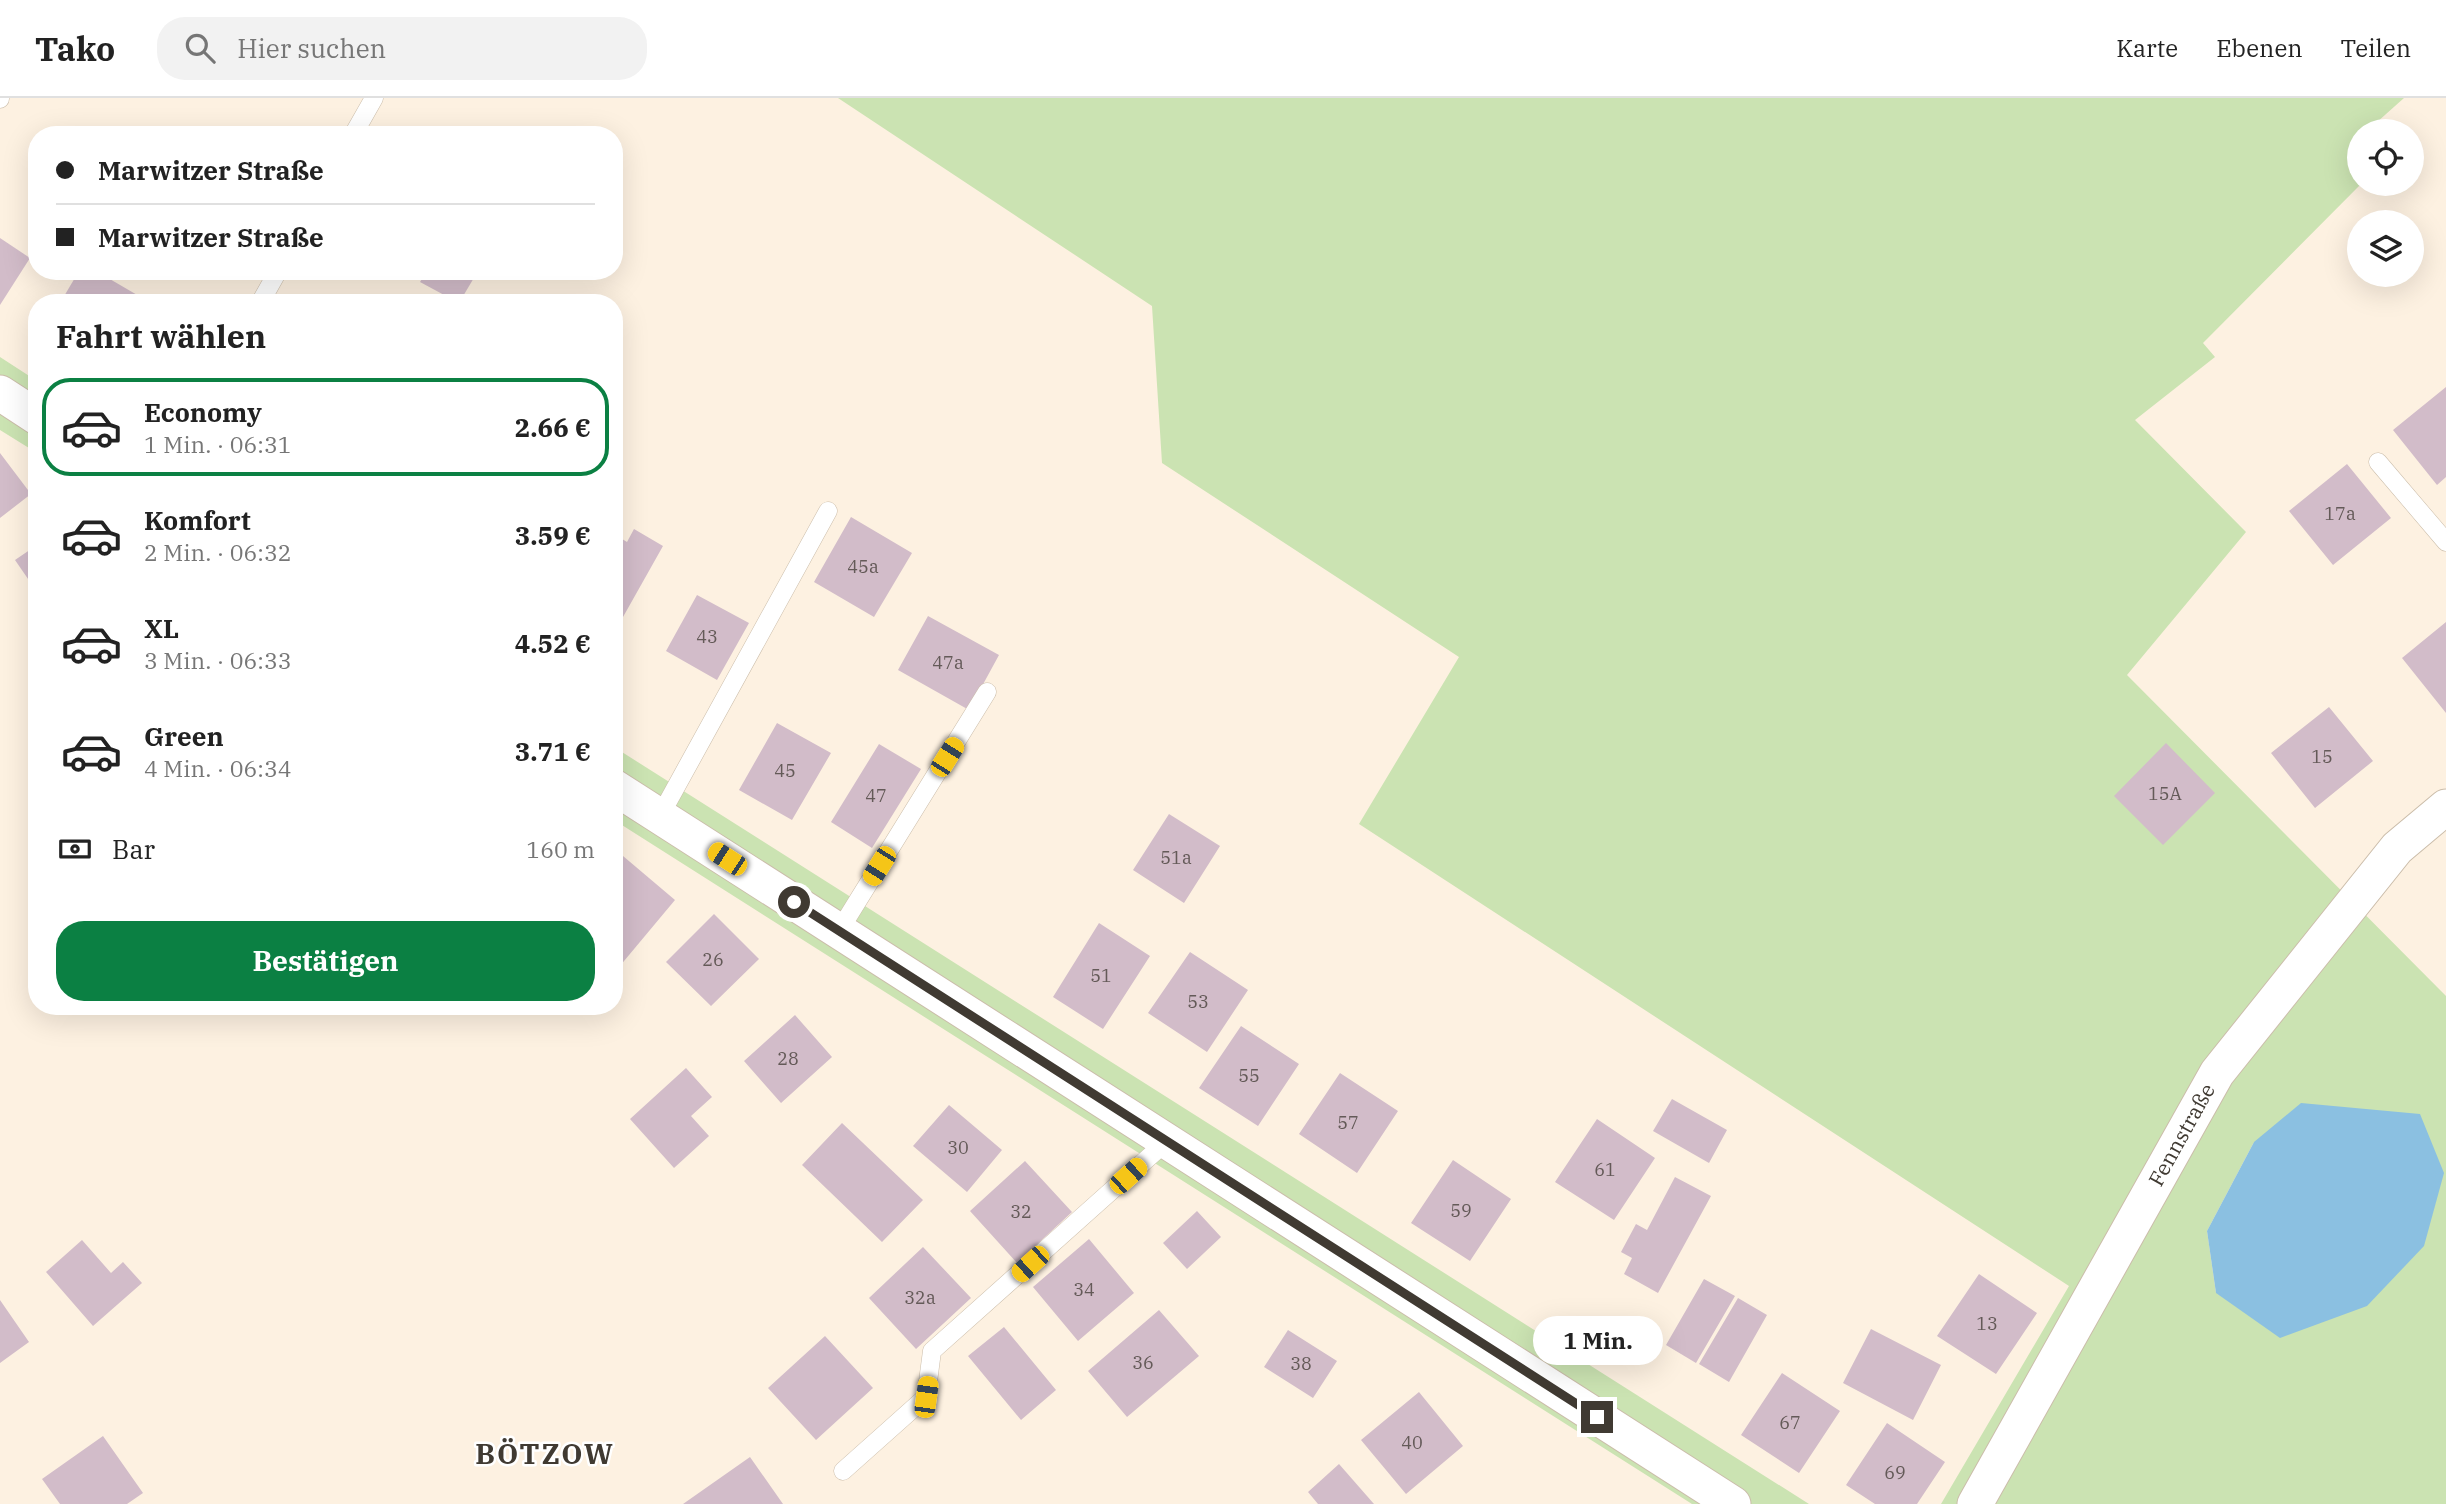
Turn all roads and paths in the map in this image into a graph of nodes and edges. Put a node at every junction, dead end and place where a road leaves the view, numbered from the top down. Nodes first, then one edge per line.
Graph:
1 (374, 98) edge
2 (358, 126) edge
3 (0, 393) edge
4 (28, 411) edge
5 (2378, 462) dead end
6 (828, 511) dead end
7 (2446, 542) edge
8 (987, 692) dead end
9 (623, 793) edge
10 (2446, 807) edge
11 (660, 816) junction
12 (839, 931) junction
13 (1167, 1141) junction
14 (843, 1471) dead end
15 (1733, 1504) edge
16 (1975, 1504) edge

1 - 2 lane
3 - 4 street
5 - 7 lane
6 - 11 lane
8 - 12 lane
9 - 11 street
10 - 16 street, Fennstraße
11 - 12 street
12 - 13 street
13 - 14 lane
13 - 15 street

